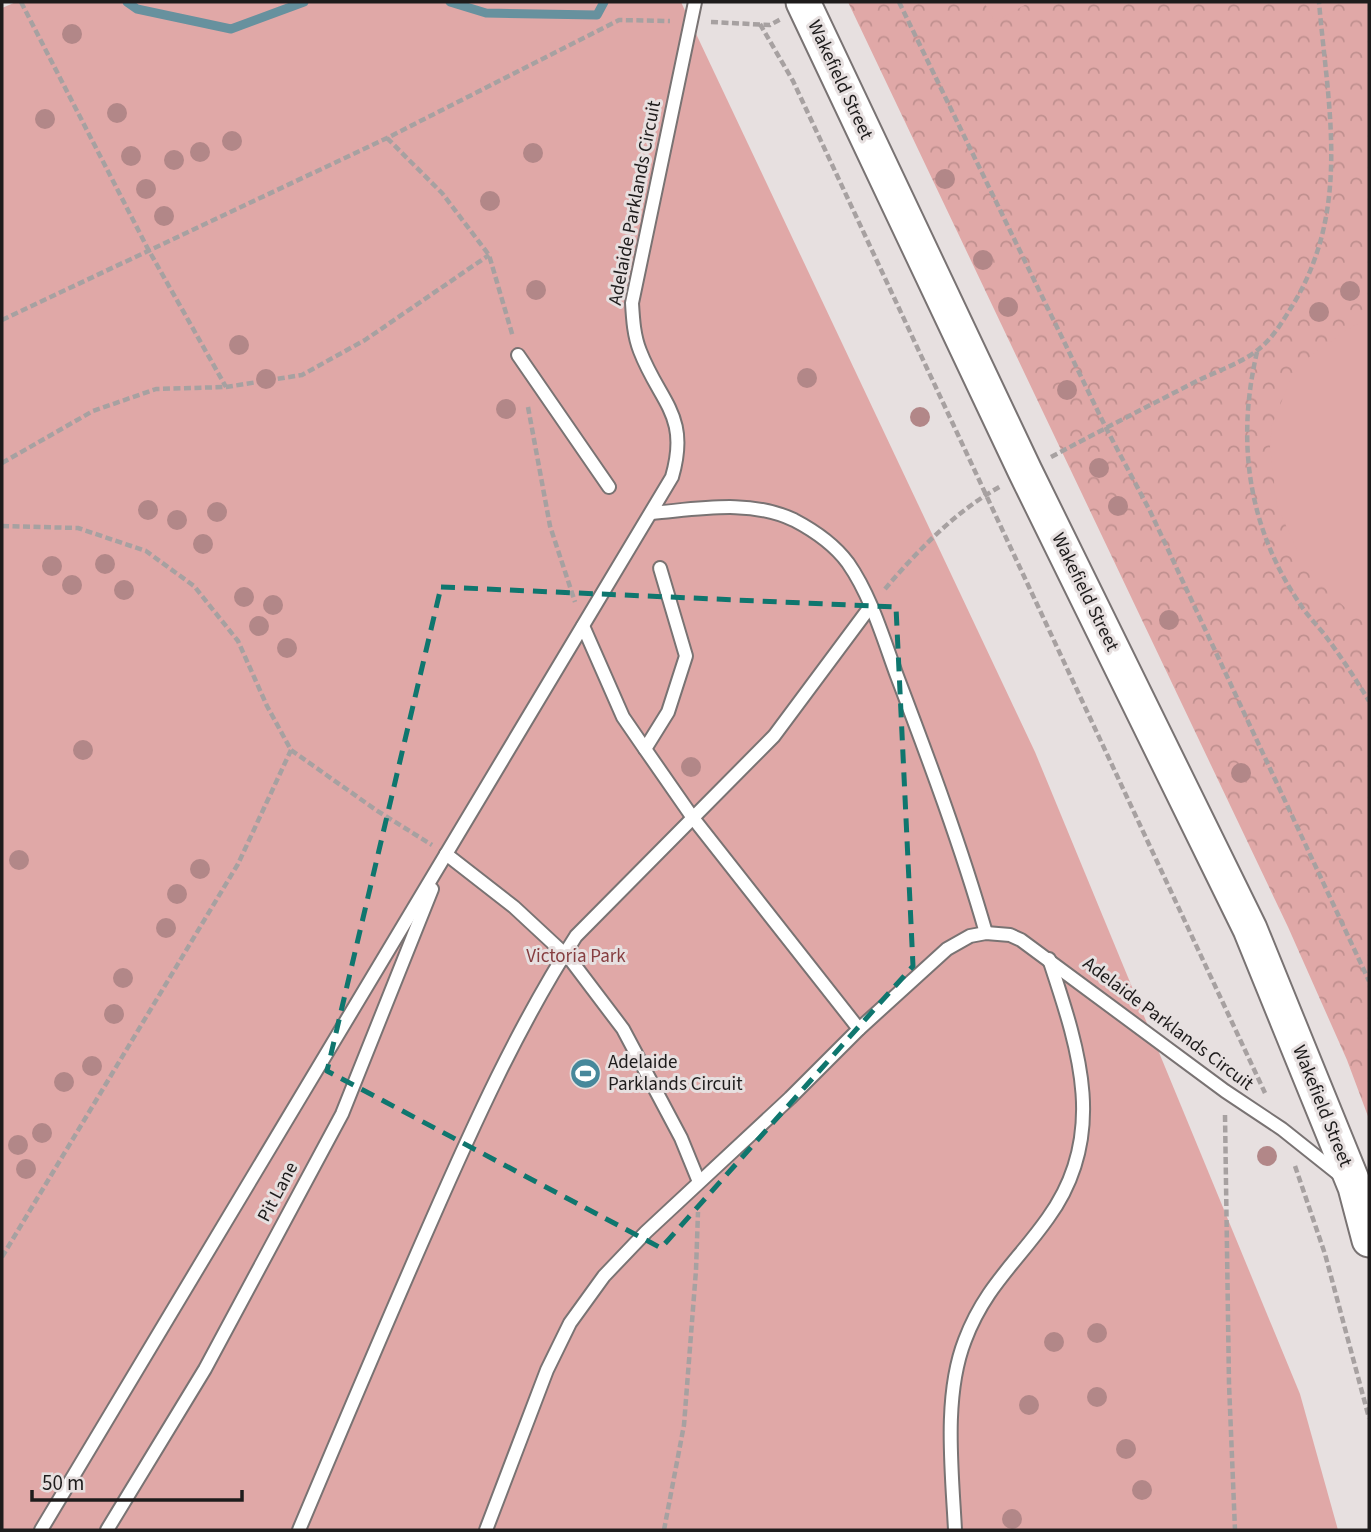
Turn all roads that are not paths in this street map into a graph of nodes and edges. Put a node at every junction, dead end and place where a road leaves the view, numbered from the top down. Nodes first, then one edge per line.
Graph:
1 (695, 2) edge
2 (803, 2) edge
3 (518, 355) dead end
4 (609, 487) dead end
5 (652, 513) junction
6 (660, 568) dead end
7 (870, 607) junction
8 (583, 626) junction
9 (645, 749) junction
10 (693, 818) junction
11 (446, 854) junction
12 (986, 933) junction
13 (564, 954) junction
14 (1049, 959) junction
15 (859, 1029) junction
16 (699, 1182) junction
17 (1355, 1187) junction
18 (1369, 1240) edge
19 (41, 1530) edge
20 (107, 1530) edge
21 (299, 1530) edge
22 (486, 1530) edge
23 (955, 1530) edge

1 - 5 lane, Adelaide Parklands Circuit
2 - 17 main road, Wakefield Street
3 - 4 lane
5 - 7 lane
5 - 8 lane, Adelaide Parklands Circuit
6 - 9 lane
7 - 10 lane
7 - 12 lane
8 - 9 lane
8 - 11 lane, Adelaide Parklands Circuit
9 - 10 lane
10 - 13 lane
10 - 15 lane
11 - 13 lane
11 - 19 lane, Adelaide Parklands Circuit
11 - 20 lane, Pit Lane
12 - 14 lane, Adelaide Parklands Circuit
12 - 15 lane
13 - 16 lane
13 - 21 lane
14 - 17 lane, Adelaide Parklands Circuit
14 - 23 lane
15 - 16 lane
16 - 22 lane
17 - 18 main road, Wakefield Street

